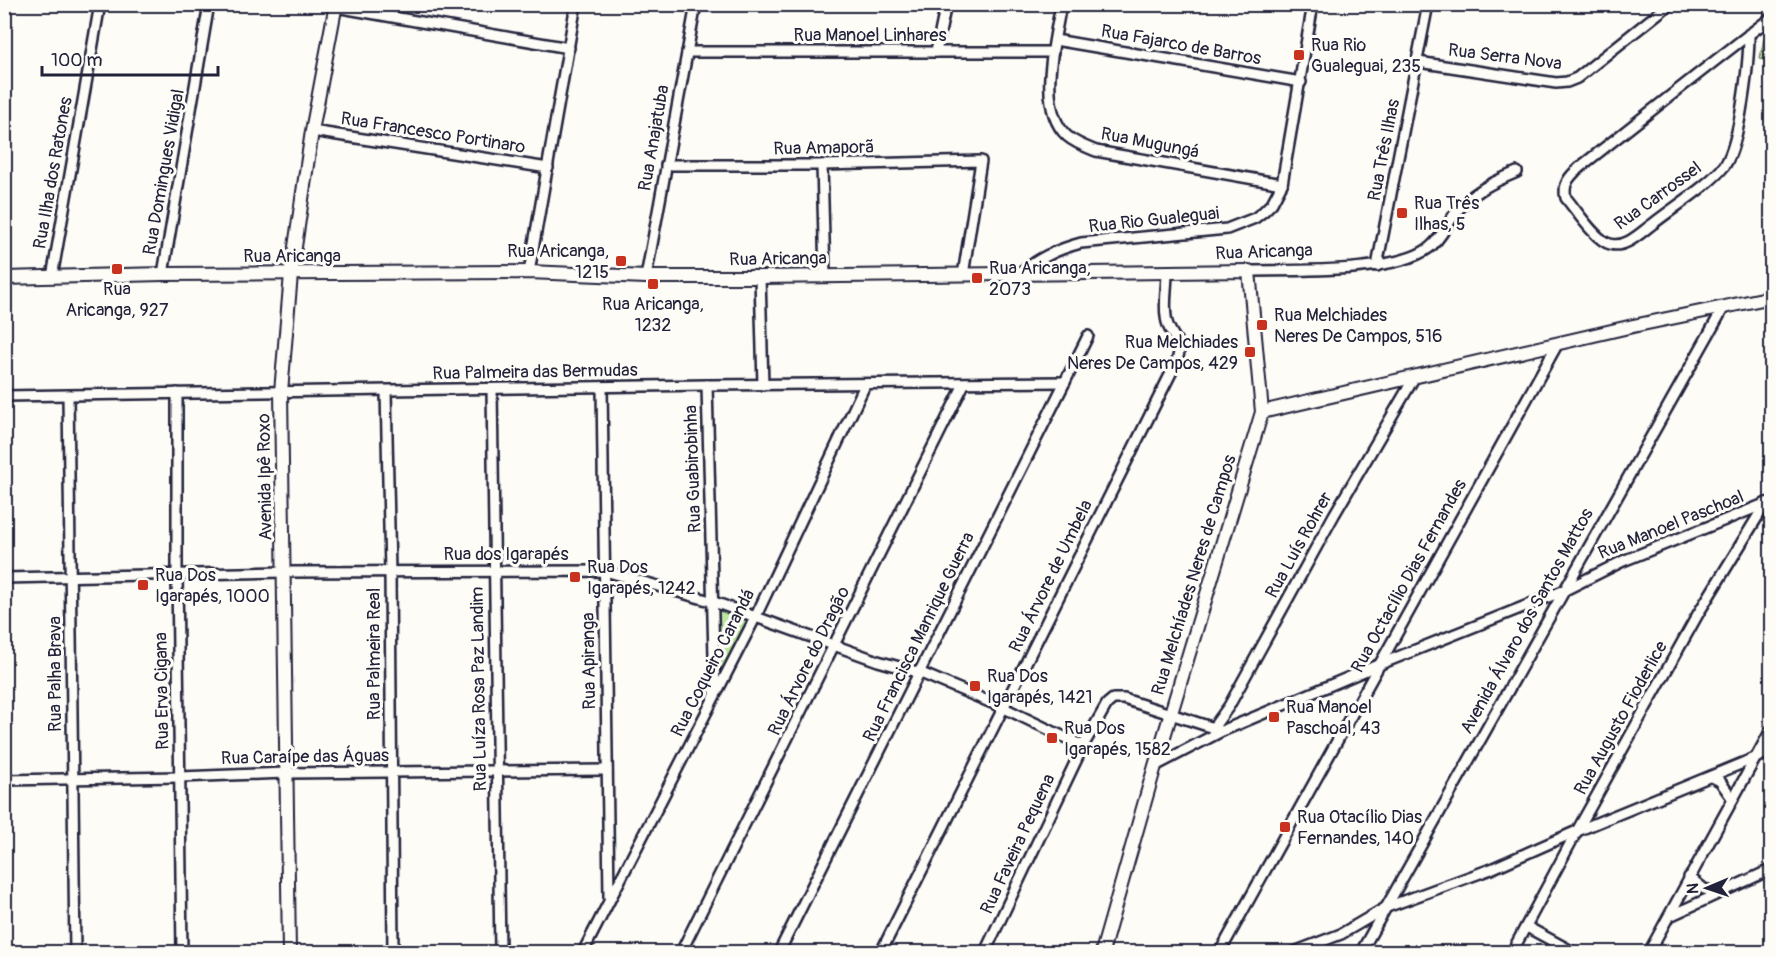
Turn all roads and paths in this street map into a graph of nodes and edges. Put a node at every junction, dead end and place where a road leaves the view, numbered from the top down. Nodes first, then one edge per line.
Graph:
1 (100, 4) edge
2 (209, 4) edge
3 (576, 4) edge
4 (696, 4) edge
5 (946, 4) edge
6 (1061, 4) edge
7 (1313, 4) edge
8 (1428, 4) edge
9 (1670, 4) edge
10 (336, 6) edge
11 (1772, 17) edge
12 (1749, 34) junction
13 (1055, 40) junction
14 (568, 48) junction
15 (687, 52) junction
16 (936, 52) junction
17 (1053, 52) junction
18 (1418, 62) junction
19 (1301, 82) junction
20 (312, 131) junction
21 (666, 165) junction
22 (822, 165) junction
23 (548, 168) junction
24 (1517, 172) dead end
25 (1282, 184) junction
26 (1377, 266) junction
27 (529, 272) junction
28 (1167, 272) junction
29 (1249, 272) junction
30 (163, 274) junction
31 (291, 274) junction
32 (963, 275) junction
33 (1016, 275) junction
34 (825, 276) junction
35 (52, 277) junction
36 (760, 277) junction
37 (4, 278) edge
38 (646, 278) junction
39 (1772, 284) edge
40 (1770, 301) edge
41 (1724, 307) junction
42 (1088, 336) dead end
43 (1558, 343) junction
44 (1414, 378) junction
45 (1065, 382) junction
46 (964, 384) junction
47 (707, 385) junction
48 (763, 385) junction
49 (865, 385) junction
50 (602, 387) junction
51 (492, 389) junction
52 (386, 391) junction
53 (281, 392) junction
54 (177, 393) junction
55 (68, 395) junction
56 (4, 396) edge
57 (1262, 412) junction
58 (1768, 502) edge
59 (494, 570) junction
60 (605, 570) junction
61 (284, 572) junction
62 (390, 572) junction
63 (177, 575) junction
64 (71, 576) junction
65 (4, 578) edge
66 (1563, 591) junction
67 (714, 602) junction
68 (755, 618) junction
69 (835, 646) junction
70 (1378, 665) junction
71 (921, 673) junction
72 (715, 696) junction
73 (1004, 708) junction
74 (1172, 713) junction
75 (1772, 728) edge
76 (1218, 730) junction
77 (1083, 746) junction
78 (1772, 751) edge
79 (1754, 759) junction
80 (1155, 766) junction
81 (607, 770) junction
82 (391, 771) junction
83 (496, 772) junction
84 (286, 773) junction
85 (72, 777) junction
86 (180, 777) junction
87 (1712, 777) junction
88 (4, 780) edge
89 (1732, 798) junction
90 (1576, 831) junction
91 (1772, 869) edge
92 (1689, 877) junction
93 (1718, 893) junction
94 (609, 900) junction
95 (1387, 907) junction
96 (1670, 916) junction
97 (1527, 927) junction
98 (75, 952) edge
99 (182, 952) edge
100 (289, 952) edge
101 (393, 952) edge
102 (500, 952) edge
103 (583, 952) edge
104 (681, 952) edge
105 (779, 952) edge
106 (881, 952) edge
107 (985, 952) edge
108 (1102, 952) edge
109 (1220, 952) edge
110 (1294, 952) edge
111 (1361, 952) edge
112 (1512, 952) edge
113 (1573, 952) edge
114 (1649, 952) edge

1 - 35 street, Rua Ilha dos Ratones
2 - 30 street, Rua Domingues Vidigal
3 - 14 street
4 - 15 street, Rua Anajatuba
5 - 16 street
6 - 13 street, Rua Mugungá
7 - 19 street, Rua Rio Gualeguai
8 - 18 street, Rua Três Ilhas
9 - 18 street, Rua Serra Nova
10 - 14 street
10 - 20 street, Avenida Ipê Roxo
11 - 12 street, Rua Carrossel
12 - 12 street, Rua Carrossel
13 - 17 street, Rua Mugungá
13 - 19 street, Rua Fajarco de Barros
14 - 23 street
15 - 16 street, Rua Manoel Linhares
15 - 21 street, Rua Anajatuba
16 - 17 street, Rua Manoel Linhares
17 - 25 street, Rua Mugungá
18 - 26 street, Rua Três Ilhas
19 - 25 street, Rua Rio Gualeguai
20 - 23 street, Rua Francesco Portinaro
20 - 31 street, Avenida Ipê Roxo
21 - 22 street, Rua Amaporã
21 - 38 street, Rua Anajatuba
22 - 32 street, Rua Amaporã
22 - 34 street
23 - 27 street
24 - 26 street, Rua Aricanga
25 - 33 street, Rua Rio Gualeguai
26 - 29 street, Rua Aricanga
27 - 31 street, Rua Aricanga
27 - 38 street, Rua Aricanga
28 - 29 street, Rua Aricanga
28 - 33 street, Rua Aricanga
28 - 73 street, Rua Árvore de Umbela
29 - 57 street, Rua Melchíades Neres de Campos
30 - 31 street, Rua Aricanga
30 - 35 street, Rua Aricanga
31 - 53 street, Avenida Ipê Roxo
32 - 33 street, Rua Aricanga
32 - 34 street, Rua Aricanga
34 - 36 street, Rua Aricanga
35 - 37 street, Rua Aricanga
36 - 38 street, Rua Aricanga
36 - 48 street
39 - 40 street
40 - 41 street
41 - 43 street
41 - 66 street, Avenida Álvaro dos Santos Mattos
42 - 45 street, Rua Francisca Manrique Guerra
43 - 44 street
43 - 70 street, Rua Octacílio Dias Fernandes
44 - 57 street
44 - 76 street, Rua Luís Rohrer
45 - 46 street, Rua Palmeira das Bermudas
45 - 71 street, Rua Francisca Manrique Guerra
46 - 49 street, Rua Palmeira das Bermudas
46 - 69 street, Rua Árvore do Dragão
47 - 48 street, Rua Palmeira das Bermudas
47 - 50 street, Rua Palmeira das Bermudas
47 - 67 street, Rua Guabirobinha
48 - 49 street, Rua Palmeira das Bermudas
49 - 68 street, Rua Coqueiro Carandá
50 - 51 street, Rua Palmeira das Bermudas
50 - 60 street, Rua Apiranga
51 - 52 street, Rua Palmeira das Bermudas
51 - 59 street, Rua Luíza Rosa Paz Landim
52 - 53 street, Rua Palmeira das Bermudas
52 - 62 street, Rua Palmeira Real
53 - 54 street, Rua Palmeira das Bermudas
53 - 61 street, Avenida Ipê Roxo
54 - 55 street, Rua Palmeira das Bermudas
54 - 63 street, Rua Erva Cigana
55 - 56 street, Rua Palmeira das Bermudas
55 - 64 street, Rua Palha Brava
57 - 74 street, Rua Melchíades Neres de Campos
58 - 66 street, Rua Manoel Paschoal
58 - 90 street, Rua Augusto Fioderlice
59 - 60 street, Rua dos Igarapés
59 - 62 street, Rua dos Igarapés
59 - 83 street, Rua Luíza Rosa Paz Landim
60 - 67 street, Rua dos Igarapés
60 - 81 street, Rua Apiranga
61 - 62 street, Rua dos Igarapés
61 - 63 street, Rua dos Igarapés
61 - 84 street, Avenida Ipê Roxo
62 - 82 street, Rua Palmeira Real
63 - 64 street, Rua dos Igarapés
63 - 86 street, Rua Erva Cigana
64 - 65 street, Rua dos Igarapés
64 - 85 street, Rua Palha Brava
66 - 70 street, Rua Manoel Paschoal
66 - 95 street, Avenida Álvaro dos Santos Mattos
67 - 68 street, Rua dos Igarapés
67 - 72 street, Rua Guabirobinha
68 - 69 street, Rua dos Igarapés
68 - 72 street, Rua Coqueiro Carandá
69 - 71 street, Rua dos Igarapés
69 - 104 street, Rua Árvore do Dragão
70 - 76 street, Rua Manoel Paschoal
70 - 109 street, Rua Octacílio Dias Fernandes
71 - 73 street, Rua dos Igarapés
71 - 105 street, Rua Francisca Manrique Guerra
72 - 94 street, Rua Coqueiro Carandá
73 - 77 street, Rua dos Igarapés
73 - 106 street, Rua Árvore de Umbela
74 - 76 street
74 - 77 street, Rua Faveira Pequena
74 - 80 street, Rua Melchíades Neres de Campos
75 - 79 street
76 - 80 street, Rua Manoel Paschoal
77 - 107 street, Rua Faveira Pequena
78 - 79 street
79 - 87 street
79 - 89 street
80 - 108 street, Rua Melchíades Neres de Campos
81 - 83 street, Rua Caraípe das Águas
81 - 94 street, Rua Apiranga
82 - 83 street, Rua Caraípe das Águas
82 - 84 street, Rua Caraípe das Águas
82 - 101 street, Rua Palmeira Real
83 - 102 street, Rua Luíza Rosa Paz Landim
84 - 86 street, Rua Caraípe das Águas
84 - 100 street, Avenida Ipê Roxo
85 - 86 street, Rua Caraípe das Águas
85 - 88 street, Rua Caraípe das Águas
85 - 98 street, Rua Palha Brava
86 - 99 street, Rua Erva Cigana
87 - 89 street
87 - 90 street
89 - 92 street
90 - 95 street
90 - 97 street, Rua Augusto Fioderlice
91 - 93 street
92 - 93 street
92 - 96 street
93 - 96 street
94 - 103 street, Rua Coqueiro Carandá
95 - 110 street
95 - 111 street, Avenida Álvaro dos Santos Mattos
96 - 114 street
97 - 112 street, Rua Augusto Fioderlice
97 - 113 street

